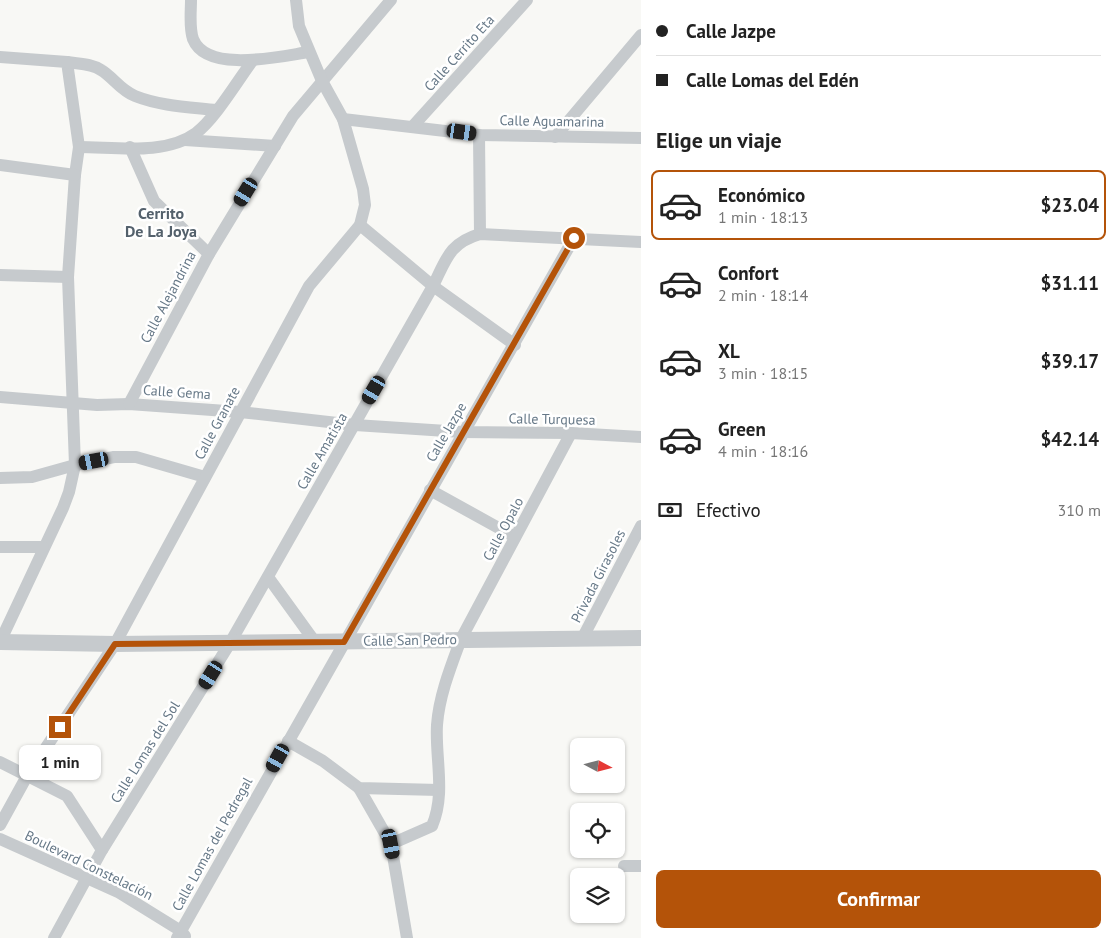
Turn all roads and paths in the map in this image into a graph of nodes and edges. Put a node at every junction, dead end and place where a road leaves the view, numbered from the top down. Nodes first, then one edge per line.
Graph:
1 (191, 0) edge
2 (296, 0) edge
3 (391, 0) edge
4 (527, 0) edge
5 (641, 35) edge
6 (309, 52) junction
7 (0, 57) edge
8 (253, 60) junction
9 (67, 62) junction
10 (322, 82) junction
11 (216, 110) junction
12 (343, 119) junction
13 (413, 126) junction
14 (479, 135) junction
15 (555, 137) junction
16 (641, 138) edge
17 (185, 140) junction
18 (274, 146) junction
19 (79, 147) junction
20 (130, 147) junction
21 (0, 165) edge
22 (74, 175) junction
23 (360, 225) junction
24 (480, 234) junction
25 (574, 238) junction
26 (641, 242) edge
27 (209, 254) junction
28 (0, 275) edge
29 (68, 277) junction
30 (433, 286) junction
31 (515, 345) junction
32 (0, 397) edge
33 (72, 402) junction
34 (129, 404) junction
35 (240, 412) junction
36 (354, 425) junction
37 (462, 432) junction
38 (571, 433) junction
39 (641, 437) edge
40 (75, 465) junction
41 (205, 477) junction
42 (0, 478) edge
43 (430, 490) junction
44 (641, 526) edge
45 (515, 537) junction
46 (0, 546) edge
47 (44, 547) junction
48 (268, 577) junction
49 (641, 638) edge
50 (461, 639) junction
51 (582, 639) junction
52 (0, 642) edge
53 (315, 642) junction
54 (344, 642) junction
55 (230, 643) junction
56 (115, 644) junction
57 (288, 741) junction
58 (0, 762) edge
59 (28, 776) junction
60 (359, 788) junction
61 (439, 790) junction
62 (0, 825) edge
63 (0, 838) edge
64 (391, 844) junction
65 (102, 850) junction
66 (624, 866) dead end
67 (641, 866) edge
68 (85, 878) junction
69 (181, 936) edge
70 (54, 938) edge
71 (407, 938) edge

1 - 8 street
2 - 6 street
3 - 10 street, Calle Alejandrina
4 - 13 street, Calle Cerrito Eta
5 - 15 street
6 - 8 street
6 - 10 street
7 - 9 street
8 - 11 street
9 - 11 street
9 - 19 street
10 - 12 street
10 - 18 street, Calle Alejandrina
11 - 17 street
12 - 13 street, Calle Aguamarina
12 - 23 street
13 - 14 street, Calle Aguamarina
14 - 15 street, Calle Aguamarina
14 - 24 street
15 - 16 street, Calle Aguamarina
17 - 18 street
17 - 20 street
18 - 27 street, Calle Alejandrina
19 - 20 street
19 - 22 street
20 - 27 street
21 - 22 street
22 - 29 street
23 - 30 street
23 - 35 street, Calle Granate
24 - 25 street
24 - 30 street, Calle Amatista
25 - 26 street
25 - 31 street, Calle Jazpe
27 - 34 street, Calle Alejandrina
28 - 29 street
29 - 33 street
30 - 31 street
30 - 36 street, Calle Amatista
31 - 37 street, Calle Jazpe
32 - 33 street, Calle Gema
33 - 34 street, Calle Gema
33 - 40 street
34 - 35 street, Calle Gema
35 - 36 street, Calle Gema
35 - 41 street, Calle Granate
36 - 37 street, Calle Gema
36 - 48 street, Calle Amatista
37 - 38 street, Calle Turquesa
37 - 43 street, Calle Jazpe
38 - 39 street, Calle Turquesa
38 - 45 street, Calle Opalo
40 - 41 street
40 - 42 street
40 - 47 street
41 - 56 street, Calle Granate
43 - 45 street
43 - 54 street, Calle Jazpe
44 - 51 street, Privada Girasoles
45 - 50 street, Calle Opalo
46 - 47 street
47 - 52 street
48 - 53 street
48 - 55 street, Calle Amatista
49 - 51 street, Calle San Pedro
50 - 51 street, Calle San Pedro
50 - 54 street, Calle San Pedro
50 - 61 street, Calle Opalo
52 - 56 street, Calle San Pedro
53 - 54 street, Calle San Pedro
53 - 55 street, Calle San Pedro
54 - 57 street, Calle Lomas del Pedregal
55 - 56 street, Calle San Pedro
55 - 65 street, Calle Lomas del Sol
56 - 59 street, Calle Granate
57 - 60 street
57 - 69 street, Calle Lomas del Pedregal
58 - 59 street
59 - 62 street, Calle Granate
59 - 65 street
60 - 61 street
60 - 64 street
61 - 64 street, Calle Opalo
63 - 68 street, Boulevard Constelación
64 - 71 street
65 - 68 street, Calle Lomas del Sol
66 - 67 street
68 - 69 street, Boulevard Constelación
68 - 70 street, Calle Lomas del Sol

